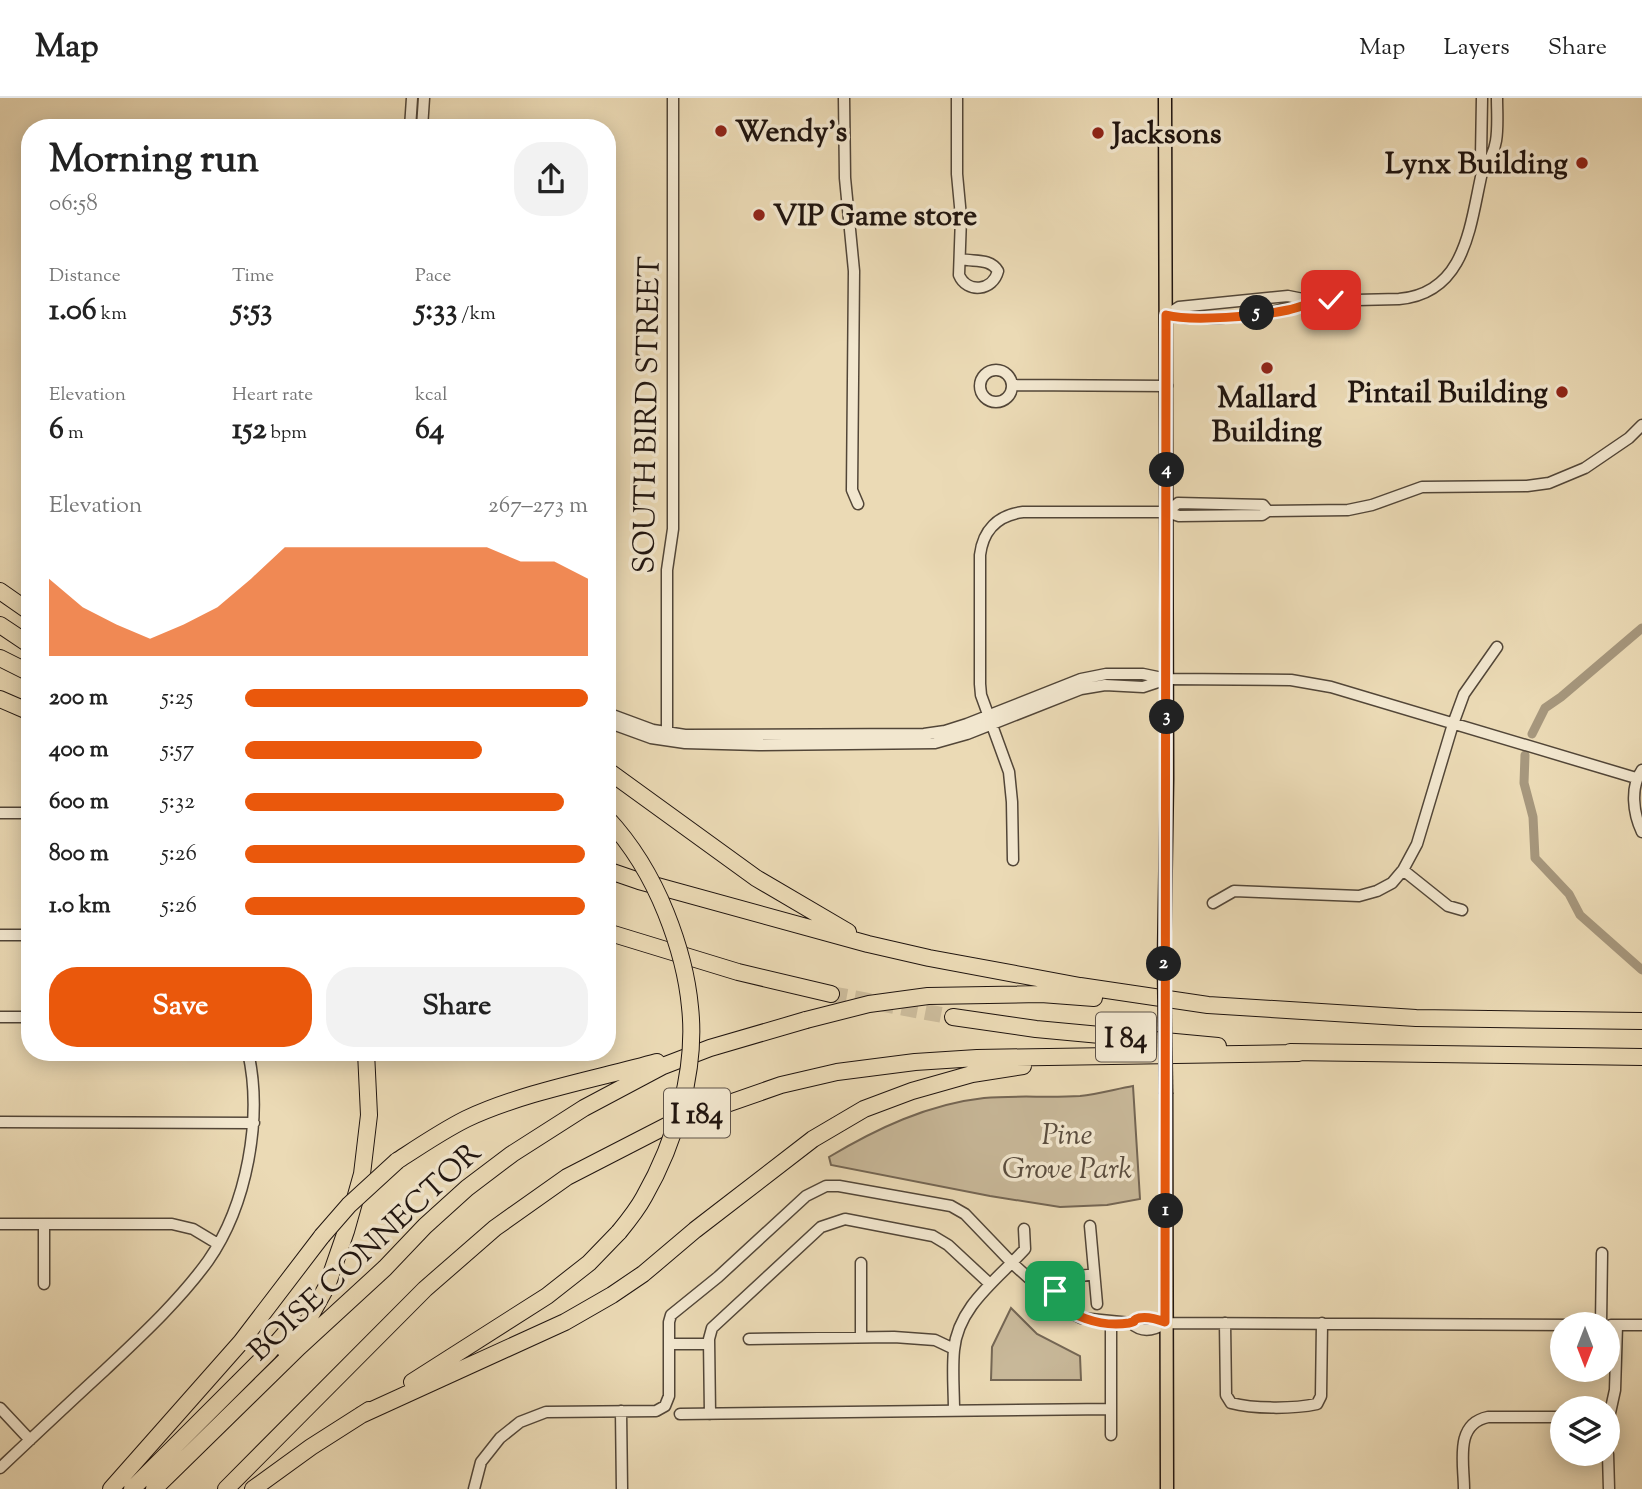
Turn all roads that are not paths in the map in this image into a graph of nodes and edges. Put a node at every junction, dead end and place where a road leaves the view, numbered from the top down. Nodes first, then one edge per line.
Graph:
1 (412, 98) edge
2 (424, 98) edge
3 (673, 98) edge
4 (844, 98) edge
5 (957, 98) edge
6 (1166, 98) edge
7 (1482, 98) edge
8 (1497, 98) edge
9 (411, 119) edge
10 (423, 119) edge
11 (1483, 168) junction
12 (961, 259) dead end
13 (1166, 315) junction
14 (1012, 385) dead end
15 (1167, 386) junction
16 (1642, 425) edge
17 (858, 505) dead end
18 (1167, 512) junction
19 (0, 583) edge
20 (0, 591) edge
21 (21, 594) edge
22 (21, 606) edge
23 (0, 625) edge
24 (21, 639) edge
25 (1497, 647) dead end
26 (0, 658) edge
27 (21, 668) edge
28 (1167, 679) junction
29 (0, 699) edge
30 (21, 708) edge
31 (616, 717) edge
32 (992, 719) junction
33 (1453, 724) junction
34 (616, 725) edge
35 (667, 733) junction
36 (1639, 774) edge
37 (616, 777) edge
38 (0, 813) edge
39 (21, 813) edge
40 (616, 828) edge
41 (1642, 832) edge
42 (1013, 860) dead end
43 (1403, 870) junction
44 (616, 873) edge
45 (1213, 903) dead end
46 (1462, 910) dead end
47 (0, 935) edge
48 (21, 935) edge
49 (616, 935) edge
50 (868, 944) junction
51 (831, 994) tunnel mouth
52 (1208, 1005) junction
53 (0, 1017) edge
54 (21, 1017) edge
55 (953, 1017) tunnel mouth
56 (1642, 1020) edge
57 (710, 1048) junction
58 (1299, 1053) junction
59 (1642, 1057) edge
60 (1083, 1058) junction
61 (250, 1061) edge
62 (366, 1061) edge
63 (0, 1122) edge
64 (254, 1123) junction
65 (0, 1224) edge
66 (44, 1224) junction
67 (1090, 1226) dead end
68 (1024, 1229) dead end
69 (346, 1231) junction
70 (218, 1244) junction
71 (1602, 1253) dead end
72 (861, 1263) dead end
73 (1012, 1263) junction
74 (1094, 1275) junction
75 (44, 1284) dead end
76 (990, 1284) junction
77 (1048, 1297) junction
78 (1097, 1304) dead end
79 (1601, 1312) edge
80 (1111, 1322) junction
81 (1165, 1322) junction
82 (1225, 1323) junction
83 (1322, 1323) junction
84 (1550, 1325) edge
85 (1620, 1325) edge
86 (1642, 1325) edge
87 (862, 1337) junction
88 (748, 1339) dead end
89 (669, 1344) junction
90 (709, 1344) junction
91 (954, 1349) junction
92 (0, 1408) edge
93 (1111, 1409) junction
94 (621, 1411) junction
95 (954, 1411) junction
96 (680, 1414) dead end
97 (710, 1414) junction
98 (361, 1415) junction
99 (1550, 1418) edge
100 (216, 1428) junction
101 (1111, 1435) dead end
102 (30, 1440) junction
103 (1608, 1466) edge
104 (0, 1468) edge
105 (111, 1489) edge
106 (132, 1489) edge
107 (154, 1489) edge
108 (226, 1489) edge
109 (253, 1489) edge
110 (474, 1489) edge
111 (622, 1489) edge
112 (1167, 1489) edge
113 (1464, 1489) edge
114 (1609, 1489) edge

1 - 9 street
2 - 10 street
3 - 35 street, SOUTH BIRD STREET
4 - 17 street
5 - 12 street
6 - 13 main road
7 - 11 street
8 - 11 street
11 - 13 street
13 - 15 main road
14 - 15 street
15 - 18 main road
16 - 18 street
18 - 28 main road
18 - 32 street
19 - 21 highway
20 - 22 highway
23 - 24 highway
25 - 33 street
26 - 27 highway
28 - 32 street
28 - 33 street
28 - 81 main road, bridge
29 - 30 highway
31 - 35 street
32 - 34 street
32 - 35 street
32 - 42 street
33 - 36 street
33 - 43 street
36 - 41 street
37 - 50 highway
38 - 39 street
40 - 98 highway, bridge
43 - 45 street
43 - 46 street
44 - 50 highway, I 84
47 - 48 street
49 - 51 highway
50 - 52 highway, I 84
52 - 56 highway, I 84
52 - 57 highway, BOISE CONNECTOR / I 184, bridge
53 - 54 street
55 - 58 highway, I 84
57 - 100 highway, BOISE CONNECTOR / I 184
57 - 105 highway, bridge
58 - 59 highway, I 84
58 - 60 highway, I 184
60 - 98 highway
60 - 108 highway, I 184
61 - 64 street
62 - 69 highway
63 - 64 street
64 - 70 street
65 - 66 street
66 - 70 street
66 - 75 street
67 - 74 street
68 - 73 street
69 - 100 highway
69 - 106 highway
70 - 102 street
71 - 79 street
72 - 87 street
73 - 76 street
73 - 77 street
73 - 89 street
74 - 77 street
74 - 78 street
76 - 90 street
76 - 91 street
77 - 80 street
80 - 81 street
80 - 93 street
81 - 82 street
81 - 112 main road
82 - 83 street
82 - 83 street
83 - 84 street
85 - 86 street
87 - 88 street
87 - 91 street
89 - 90 street
89 - 94 street
90 - 97 street
91 - 95 street
92 - 102 street
93 - 95 street
93 - 101 street
94 - 110 street
94 - 111 street
95 - 97 street
96 - 97 street
98 - 109 highway
99 - 113 street
100 - 107 highway, BOISE CONNECTOR / I 184
102 - 104 street
103 - 114 street

